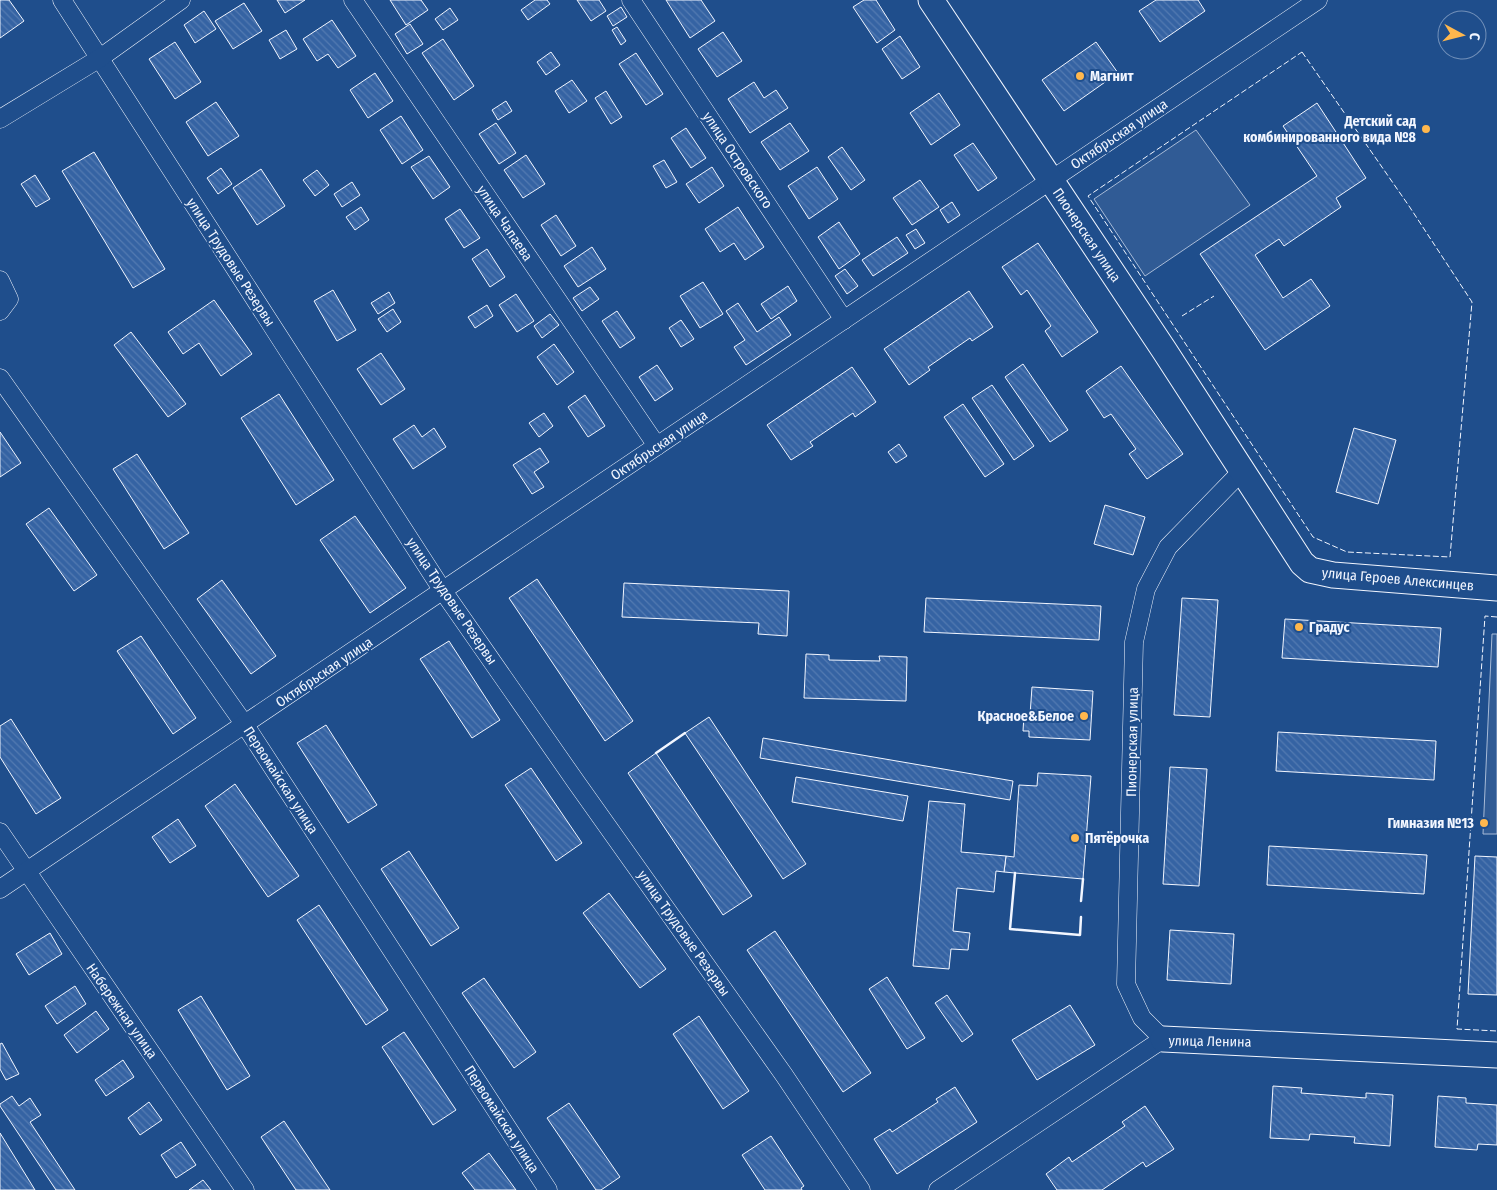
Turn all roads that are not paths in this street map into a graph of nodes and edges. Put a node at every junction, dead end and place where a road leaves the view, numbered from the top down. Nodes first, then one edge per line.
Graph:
1 (62, 0) edge
2 (182, 0) edge
3 (353, 0) edge
4 (631, 0) edge
5 (931, 0) edge
6 (1318, 0) edge
7 (100, 58) junction
8 (0, 119) edge
9 (1051, 181) junction
10 (0, 280) edge
11 (0, 311) edge
12 (844, 320) junction
13 (0, 378) edge
14 (657, 446) junction
15 (1242, 471) junction
16 (1302, 563) joint
17 (1497, 588) edge
18 (443, 591) junction
19 (245, 725) junction
20 (0, 832) edge
21 (26, 872) junction
22 (0, 889) edge
23 (1163, 1039) junction
24 (1497, 1055) edge
25 (245, 1190) edge
26 (548, 1190) edge
27 (861, 1190) edge
28 (938, 1190) edge

1 - 7 street, улица Трудовые Резервы
2 - 7 street
3 - 14 street, улица Чапаева
4 - 12 street, улица Островского
5 - 9 street, Пионерская улица
6 - 9 street, Октябрьская улица
7 - 8 street
7 - 18 street, улица Трудовые Резервы
9 - 12 street, Октябрьская улица
9 - 15 street, Пионерская улица
10 - 11 street
12 - 14 street, Октябрьская улица
13 - 19 street, Первомайская улица
14 - 18 street, Октябрьская улица
15 - 16 street, Пионерская улица
15 - 23 street, Пионерская улица
16 - 17 street, улица Героев Алексинцев
18 - 19 street, Октябрьская улица
18 - 27 street, улица Трудовые Резервы
19 - 21 street, Октябрьская улица
19 - 26 street, Первомайская улица
20 - 21 street, Набережная улица
21 - 22 street, Октябрьская улица
21 - 25 street, Набережная улица
23 - 24 street, улица Ленина
23 - 28 street, улица Ленина

